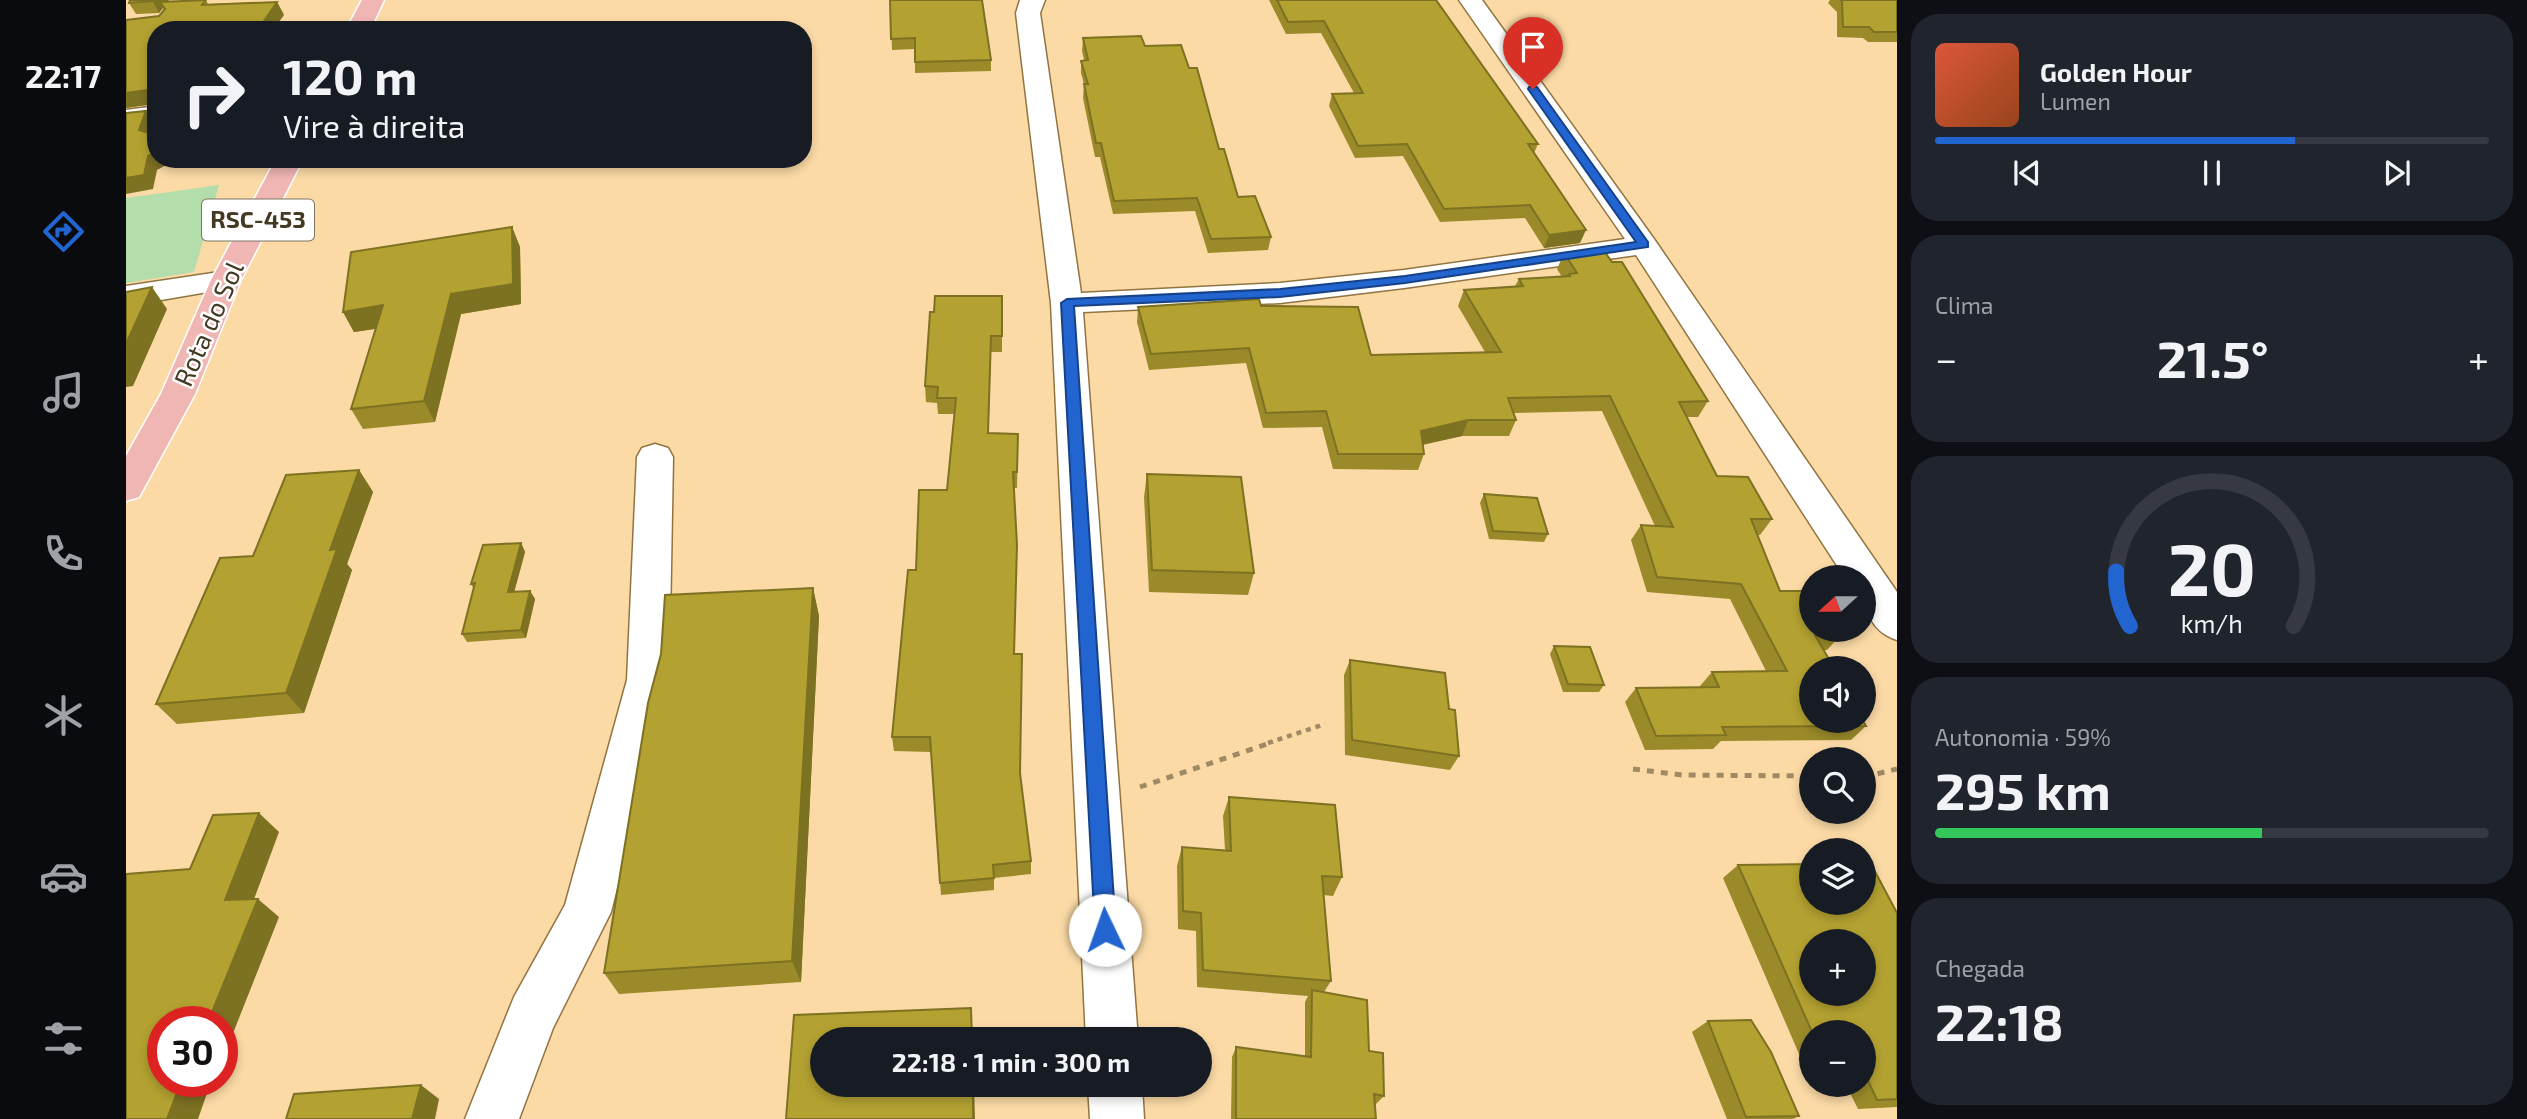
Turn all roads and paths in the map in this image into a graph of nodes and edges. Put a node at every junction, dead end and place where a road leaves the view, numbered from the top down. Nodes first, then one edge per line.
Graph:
1 (373, 0) edge
2 (1470, 0) edge
3 (1031, 6) edge
4 (362, 21) edge
5 (147, 115) edge
6 (126, 118) edge
7 (285, 168) edge
8 (1644, 245) junction
9 (226, 280) junction
10 (126, 296) edge
11 (1067, 303) junction
12 (655, 457) dead end
13 (126, 488) edge
14 (1897, 624) edge
15 (1325, 724) dead end
16 (1633, 769) dead end
17 (1897, 769) edge
18 (1876, 774) edge
19 (1799, 776) edge
20 (1129, 790) dead end
21 (1111, 1027) edge
22 (1116, 1097) edge
23 (492, 1119) edge
24 (1117, 1119) edge

1 - 4 highway
2 - 8 street
3 - 11 street
5 - 6 street
7 - 9 highway, Rota do Sol / RSC-453
8 - 11 street
8 - 14 street
9 - 10 street
9 - 13 highway, Rota do Sol / RSC-453
11 - 21 street
12 - 23 street
15 - 20 path
16 - 19 path
17 - 18 path
22 - 24 street

